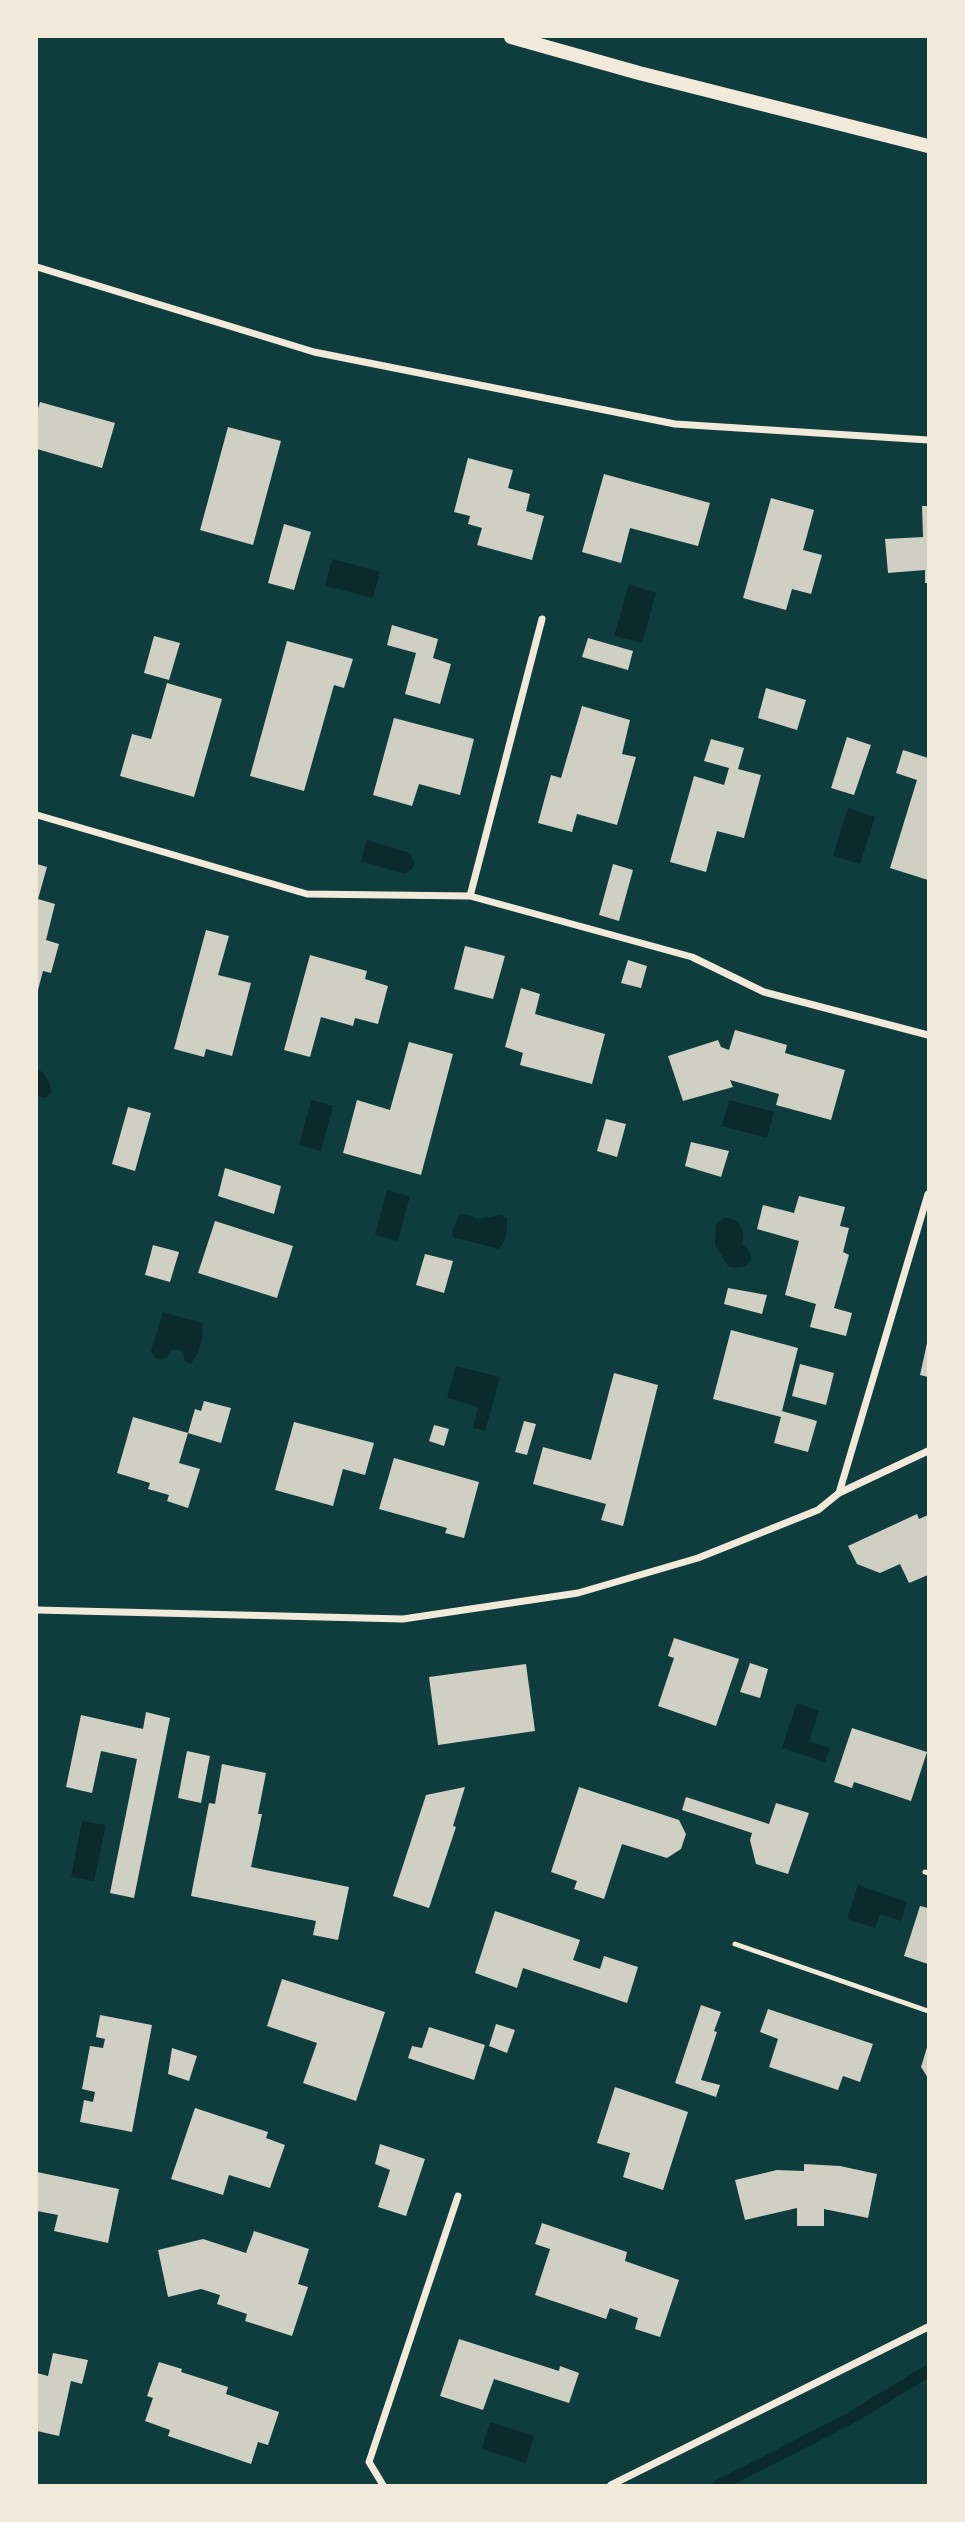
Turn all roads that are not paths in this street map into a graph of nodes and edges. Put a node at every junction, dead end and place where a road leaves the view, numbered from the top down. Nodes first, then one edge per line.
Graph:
1 (511, 37) edge
2 (928, 146) edge
3 (37, 267) edge
4 (928, 440) edge
5 (542, 619) dead end
6 (37, 815) edge
7 (470, 896) junction
8 (928, 1035) edge
9 (928, 1194) edge
10 (928, 1451) edge
11 (839, 1493) junction
12 (37, 1610) edge
13 (736, 1944) dead end
14 (928, 2011) edge
15 (458, 2196) dead end
16 (928, 2327) edge
17 (383, 2485) edge
18 (611, 2485) edge

1 - 2 main road
3 - 4 street
5 - 7 street
6 - 7 street
7 - 8 street
9 - 11 street
10 - 11 street
11 - 12 street
13 - 14 lane
15 - 17 street
16 - 18 street

